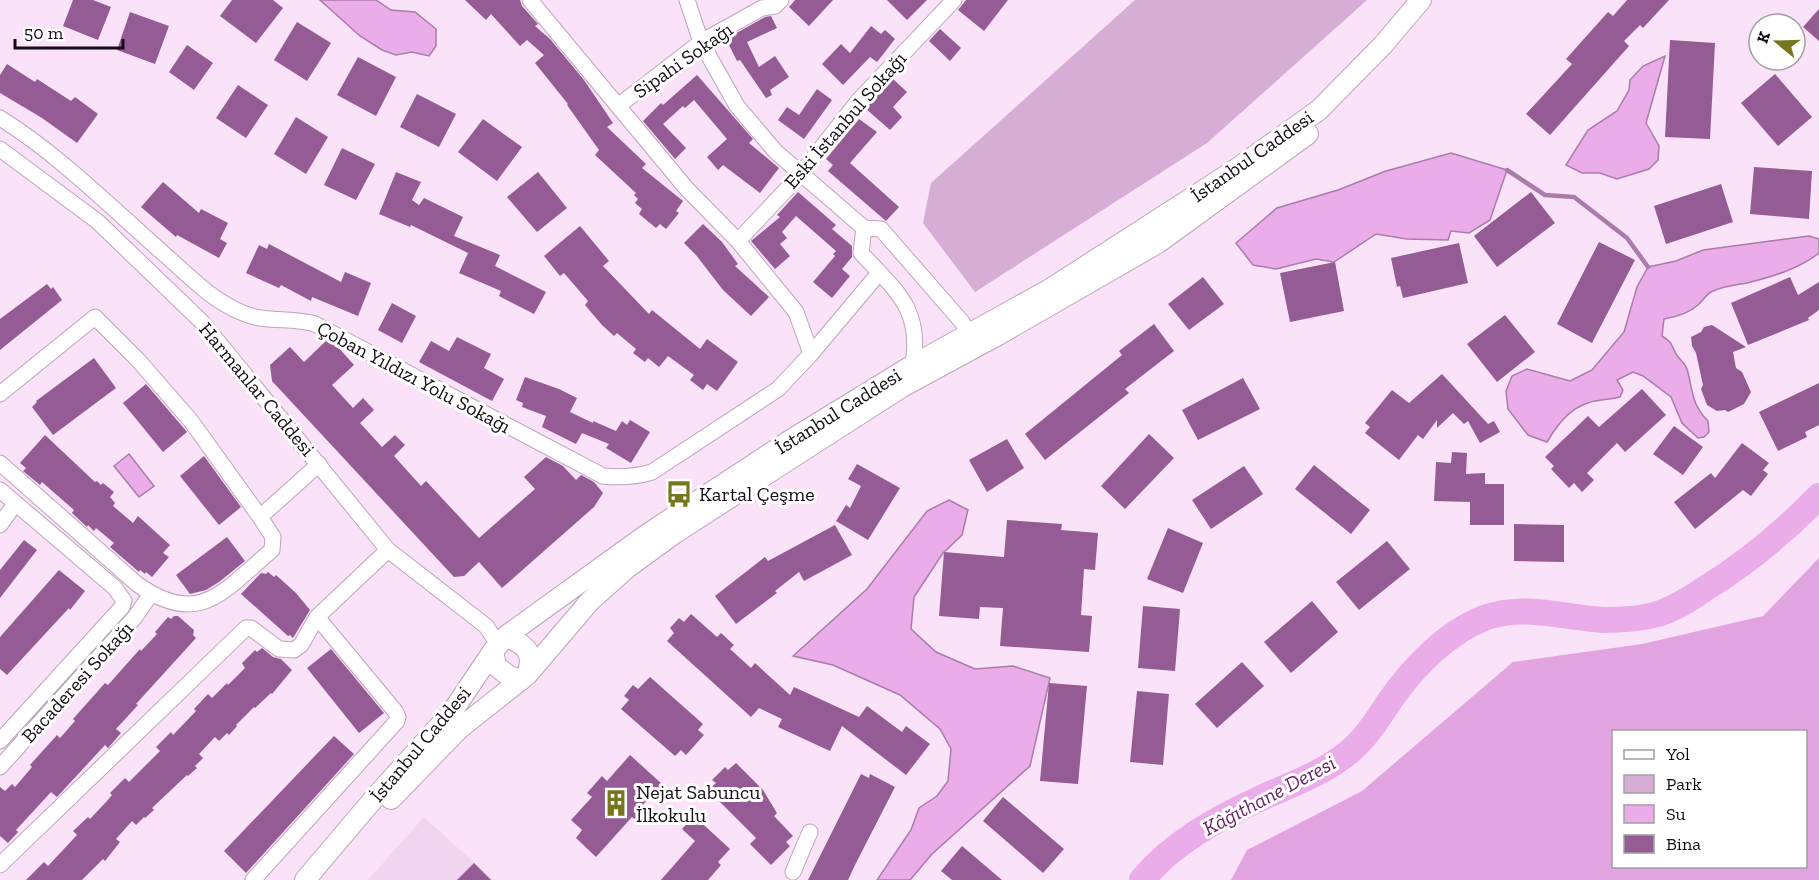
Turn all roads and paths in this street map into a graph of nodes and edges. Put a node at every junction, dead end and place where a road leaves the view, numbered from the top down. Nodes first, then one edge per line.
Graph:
1 (530, 0) edge
2 (687, 0) edge
3 (782, 0) edge
4 (954, 0) edge
5 (1421, 0) edge
6 (1432, 0) edge
7 (702, 42) junction
8 (618, 106) junction
9 (0, 118) edge
10 (1306, 127) junction
11 (0, 149) edge
12 (800, 175) junction
13 (864, 228) junction
14 (738, 241) junction
15 (879, 273) junction
16 (972, 340) junction
17 (811, 354) junction
18 (913, 365) junction
19 (0, 394) edge
20 (0, 463) edge
21 (319, 464) junction
22 (0, 490) edge
23 (15, 504) junction
24 (260, 517) junction
25 (0, 525) edge
26 (388, 550) junction
27 (574, 588) junction
28 (151, 594) junction
29 (590, 601) junction
30 (317, 617) junction
31 (499, 644) junction
32 (524, 677) junction
33 (0, 741) edge
34 (0, 767) edge
35 (810, 832) dead end
36 (0, 865) edge
37 (793, 872) dead end
38 (253, 880) edge
39 (305, 880) edge
40 (320, 880) edge

1 - 8 street
2 - 7 street
3 - 7 street, Sipahi Sokağı
4 - 12 street, Eski İstanbul Sokağı
5 - 10 main road, İstanbul Caddesi
6 - 10 main road, İstanbul Caddesi
7 - 8 street, Sipahi Sokağı
7 - 12 street
8 - 14 street
9 - 17 street, Çoban Yıldızı Yolu Sokağı
10 - 16 main road, İstanbul Caddesi
11 - 21 street, Harmanlar Caddesi
12 - 13 street
12 - 14 street, Eski İstanbul Sokağı
13 - 15 street
13 - 16 street
14 - 17 street
15 - 17 street, Çoban Yıldızı Yolu Sokağı
15 - 18 street
16 - 18 main road, İstanbul Caddesi
16 - 29 main road, İstanbul Caddesi
18 - 27 main road, İstanbul Caddesi
19 - 24 street
20 - 28 street
21 - 24 street
21 - 26 street, Harmanlar Caddesi
22 - 23 street, Bacaderesi Sokağı
23 - 25 street
23 - 33 street, Bacaderesi Sokağı
24 - 28 street
26 - 30 street
26 - 31 street, Harmanlar Caddesi
27 - 29 main road
27 - 31 main road, İstanbul Caddesi
28 - 34 street, Bacaderesi Sokağı
29 - 32 main road, İstanbul Caddesi
30 - 36 street
30 - 38 street
31 - 32 main road
31 - 32 main road
31 - 39 main road, İstanbul Caddesi
32 - 40 main road, İstanbul Caddesi
35 - 37 street

